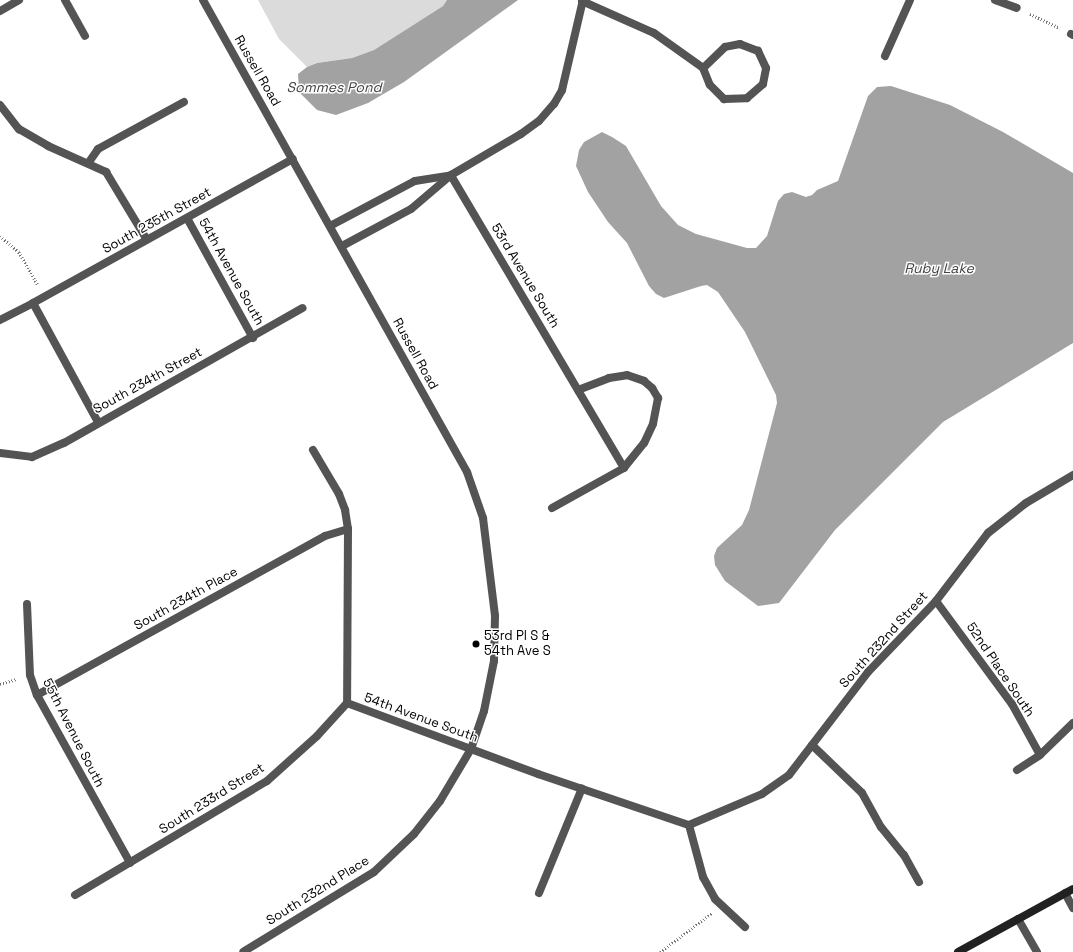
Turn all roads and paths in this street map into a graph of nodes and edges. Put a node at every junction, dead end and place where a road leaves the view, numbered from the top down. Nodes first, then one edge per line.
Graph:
1 (19, 0) edge
2 (66, 0) edge
3 (203, 0) edge
4 (583, 0) edge
5 (910, 0) edge
6 (995, 0) edge
7 (1017, 8) joint
8 (0, 11) edge
9 (1072, 34) edge
10 (84, 36) dead end
11 (884, 56) dead end
12 (703, 68) junction
13 (184, 102) dead end
14 (0, 105) edge
15 (293, 159) junction
16 (89, 162) junction
17 (451, 175) junction
18 (187, 218) junction
19 (330, 226) junction
20 (0, 236) edge
21 (146, 240) junction
22 (342, 246) junction
23 (45, 296) junction
24 (33, 303) junction
25 (303, 308) dead end
26 (0, 320) edge
27 (253, 338) junction
28 (578, 390) junction
29 (98, 422) junction
30 (314, 450) dead end
31 (0, 453) edge
32 (624, 468) junction
33 (1073, 475) edge
34 (552, 508) dead end
35 (348, 529) junction
36 (936, 601) junction
37 (26, 604) dead end
38 (37, 695) junction
39 (347, 703) junction
40 (1073, 723) edge
41 (812, 745) junction
42 (471, 749) junction
43 (1040, 755) junction
44 (1017, 770) dead end
45 (582, 788) junction
46 (689, 825) junction
47 (130, 863) junction
48 (919, 882) dead end
49 (1073, 889) edge
50 (539, 892) dead end
51 (1064, 893) junction
52 (75, 895) dead end
53 (722, 906) junction
54 (1073, 908) edge
55 (1018, 919) junction
56 (745, 926) dead end
57 (243, 952) edge
58 (660, 952) edge
59 (958, 952) edge
60 (1037, 952) edge

1 - 8 street
2 - 10 street
3 - 15 street, Russell Road
4 - 12 street
4 - 17 street
5 - 11 street
6 - 7 street
7 - 9 path
12 - 12 street
13 - 16 street
14 - 16 street
15 - 18 street, South 235th Street
15 - 19 street, Russell Road
16 - 21 street
17 - 19 street
17 - 22 street
17 - 28 street, 53rd Avenue South
18 - 21 street, South 235th Street
18 - 27 street, 54th Avenue South
19 - 22 street, Russell Road
20 - 23 path
21 - 23 street, South 235th Street
22 - 42 street, Russell Road
23 - 24 street, South 235th Street
24 - 26 street
24 - 29 street
25 - 27 street, South 234th Street
27 - 29 street, South 234th Street
28 - 32 street, 53rd Avenue South
28 - 32 street
29 - 31 street, South 234th Street
30 - 35 street, 54th Avenue South
32 - 34 street
33 - 36 street, South 232nd Street
35 - 38 street, South 234th Place
35 - 39 street, 54th Avenue South
36 - 41 street, South 232nd Street
36 - 43 street, 52nd Place South
37 - 38 street, 55th Avenue South
38 - 47 street, 55th Avenue South
39 - 42 street, 54th Avenue South
39 - 47 street, South 233rd Street
40 - 43 street
41 - 46 street, South 232nd Street
41 - 48 street
42 - 45 street, 54th Avenue South
42 - 57 street, South 232nd Place
43 - 44 street
45 - 46 street, 54th Avenue South
45 - 50 street
46 - 53 street
47 - 52 street, South 233rd Street
49 - 51 main road
51 - 54 street
51 - 55 main road
53 - 56 street
53 - 58 path
55 - 59 main road
55 - 60 street

